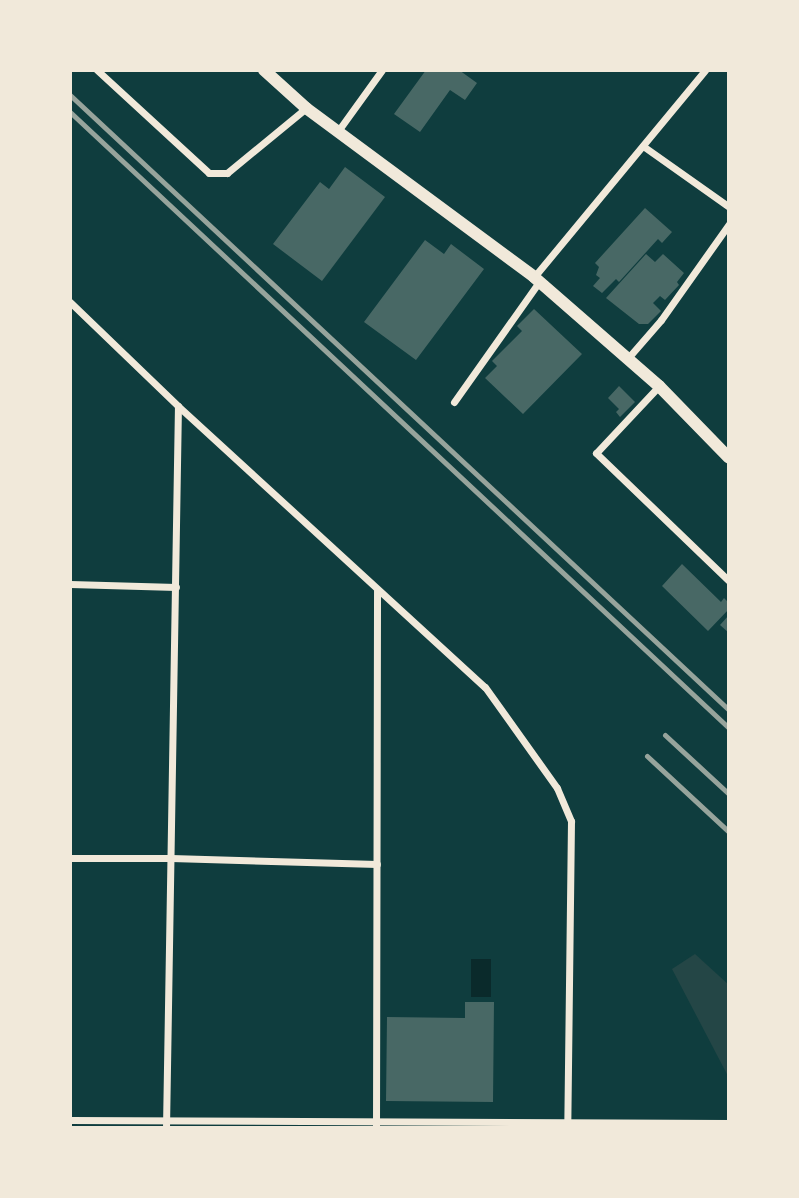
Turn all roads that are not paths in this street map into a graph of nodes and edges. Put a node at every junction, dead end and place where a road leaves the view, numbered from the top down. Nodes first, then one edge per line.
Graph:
1 (96, 70) edge
2 (264, 70) edge
3 (382, 70) edge
4 (705, 70) edge
5 (306, 108) junction
6 (338, 131) junction
7 (643, 146) junction
8 (729, 206) edge
9 (729, 224) edge
10 (536, 279) junction
11 (70, 302) edge
12 (628, 358) junction
13 (659, 386) junction
14 (454, 402) dead end
15 (178, 406) junction
16 (729, 458) edge
17 (729, 581) edge
18 (70, 584) edge
19 (176, 587) junction
20 (377, 590) junction
21 (70, 858) edge
22 (171, 858) junction
23 (377, 864) junction
24 (70, 1120) edge
25 (729, 1123) edge
26 (166, 1124) edge
27 (376, 1125) edge
28 (567, 1125) edge

1 - 5 street
2 - 5 street
3 - 6 street
4 - 7 street
5 - 6 street
6 - 10 street
7 - 8 street
7 - 10 street
9 - 12 street
10 - 12 street
10 - 14 street
11 - 15 street
12 - 13 street
13 - 16 street
13 - 17 street
15 - 19 street
15 - 20 street
18 - 19 street
19 - 22 street
20 - 23 street
20 - 28 street
21 - 22 street
22 - 23 street
22 - 26 street
23 - 27 street
24 - 26 street
25 - 28 street
26 - 27 street
27 - 28 street

